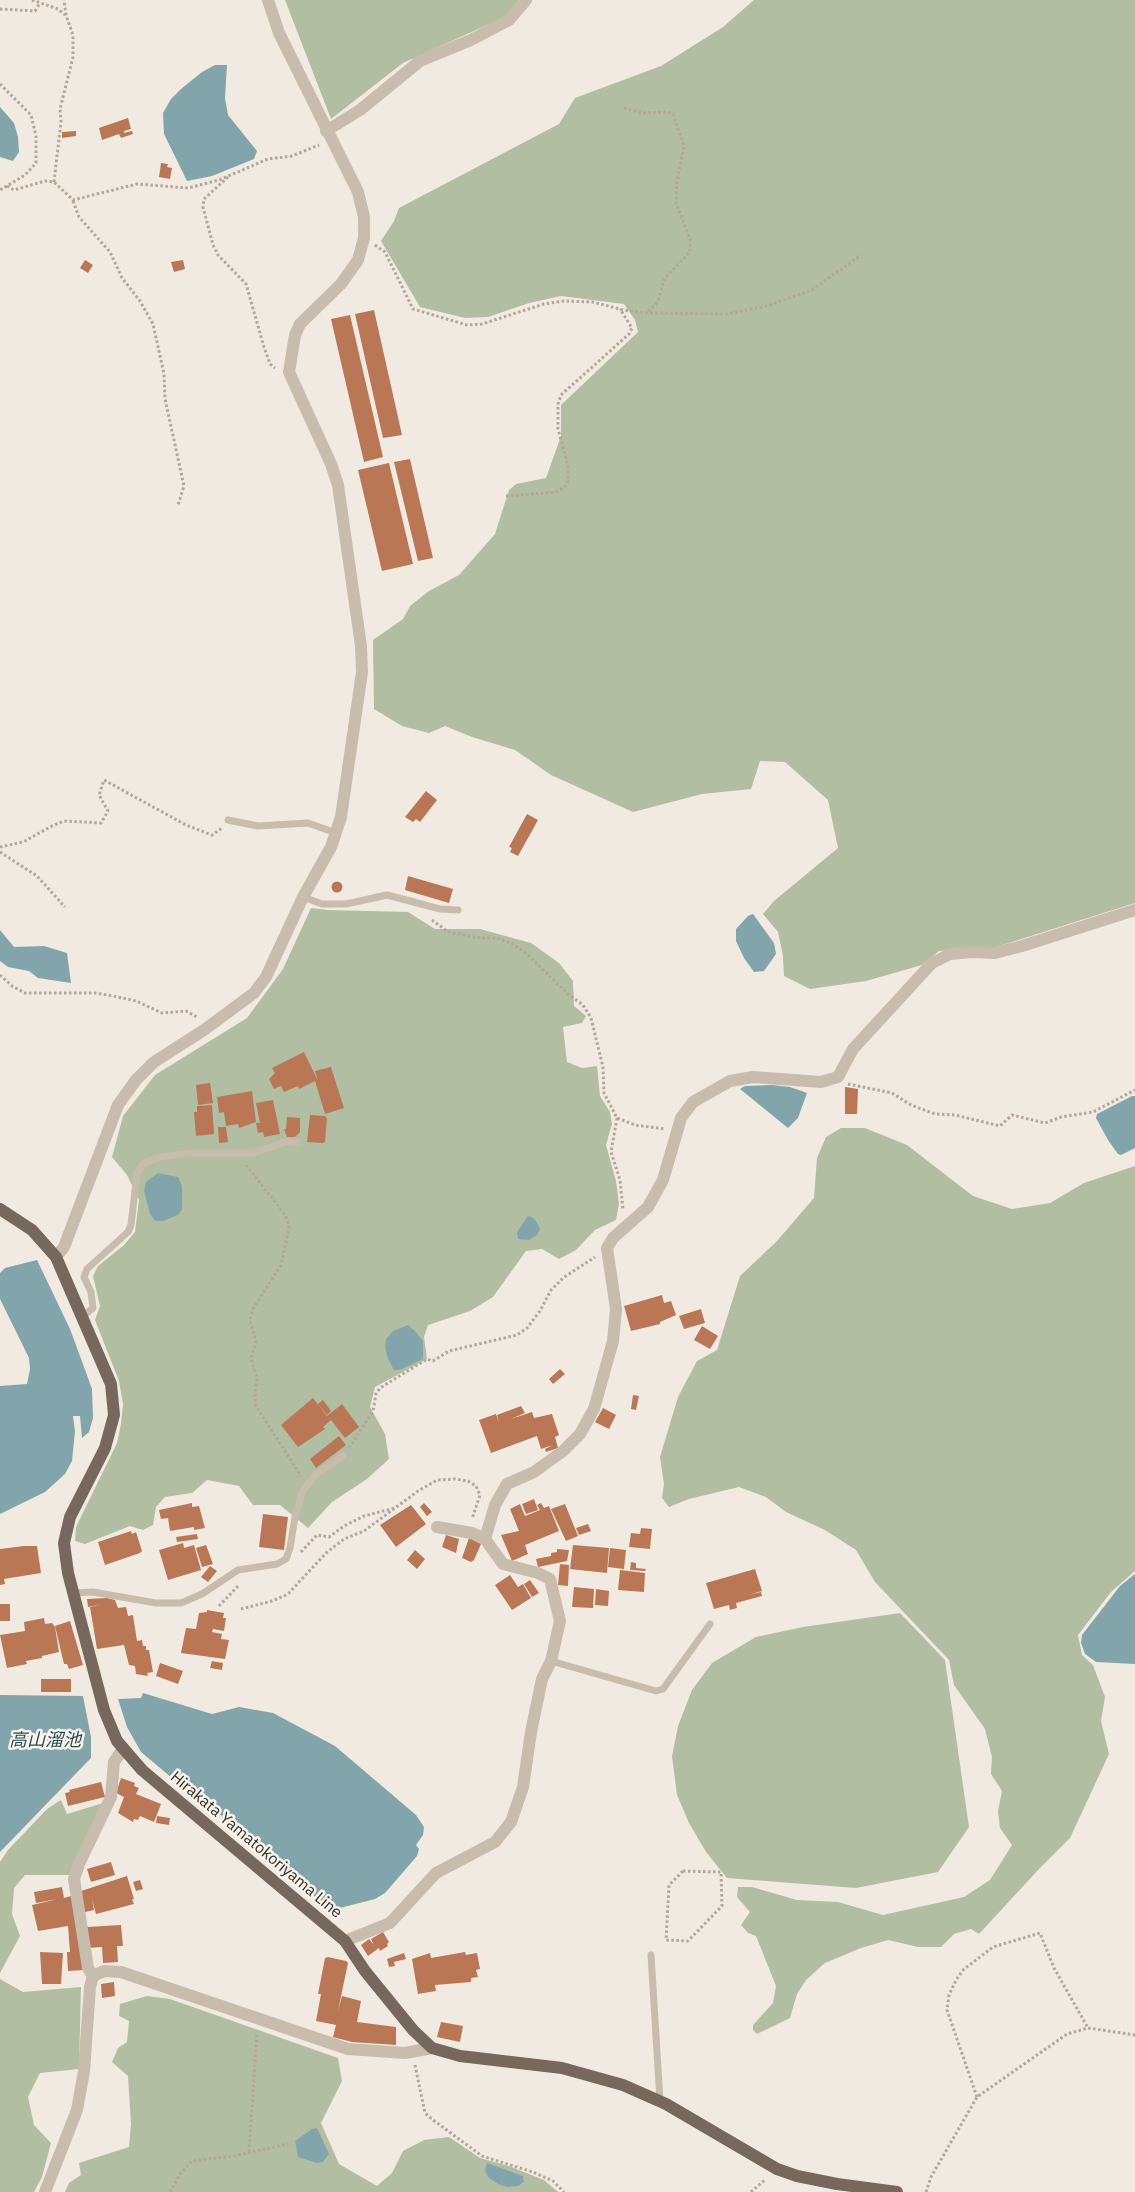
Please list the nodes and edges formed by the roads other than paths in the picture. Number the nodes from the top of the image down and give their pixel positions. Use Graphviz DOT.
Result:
graph roads {
  1 [pos="268,0"];
  2 [pos="526,0"];
  3 [pos="329,136"];
  4 [pos="228,820"];
  5 [pos="336,833"];
  6 [pos="303,898"];
  7 [pos="458,910"];
  8 [pos="1135,910"];
  9 [pos="297,1142"];
  10 [pos="0,1209"];
  11 [pos="56,1257"];
  12 [pos="82,1317"];
  13 [pos="343,1456"];
  14 [pos="436,1526"];
  15 [pos="485,1539"];
  16 [pos="73,1593"];
  17 [pos="710,1624"];
  18 [pos="551,1661"];
  19 [pos="123,1749"];
  20 [pos="345,1941"];
  21 [pos="652,1955"];
  22 [pos="93,1976"];
  23 [pos="432,2048"];
  24 [pos="660,2101"];
  25 [pos="45,2192"];
  26 [pos="897,2192"];
  1 -- 3 [label="street"];
  2 -- 3 [label="street"];
  3 -- 5 [label="street"];
  4 -- 5 [label="lane"];
  5 -- 6 [label="street"];
  6 -- 7 [label="lane"];
  6 -- 11 [label="street"];
  8 -- 15 [label="street"];
  9 -- 12 [label="lane"];
  10 -- 11 [label="main road, Hirakata Yamatokoriyama Line"];
  11 -- 12 [label="main road, Hirakata Yamatokoriyama Line"];
  12 -- 16 [label="main road, Hirakata Yamatokoriyama Line"];
  13 -- 16 [label="lane"];
  14 -- 15 [label="street"];
  15 -- 18 [label="street"];
  16 -- 19 [label="main road, Hirakata Yamatokoriyama Line"];
  17 -- 18 [label="lane"];
  18 -- 20 [label="street"];
  19 -- 20 [label="main road, Hirakata Yamatokoriyama Line"];
  19 -- 22 [label="street"];
  20 -- 23 [label="main road, Hirakata Yamatokoriyama Line"];
  21 -- 24 [label="lane"];
  22 -- 23 [label="street"];
  22 -- 25 [label="street"];
  23 -- 24 [label="main road, Hirakata Yamatokoriyama Line"];
  24 -- 26 [label="main road, Hirakata Yamatokoriyama Line"];
}
